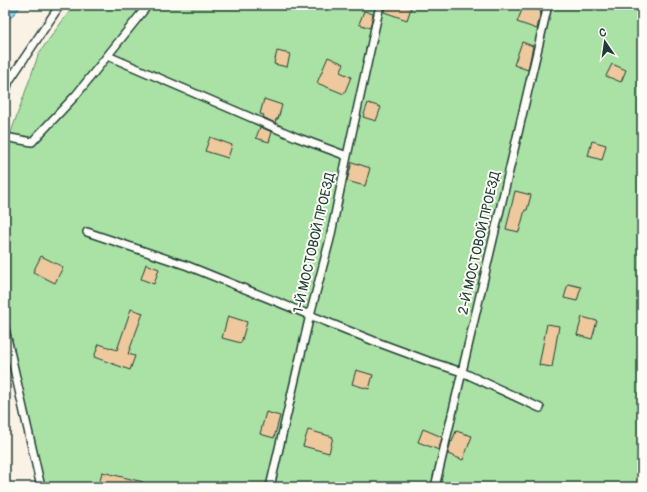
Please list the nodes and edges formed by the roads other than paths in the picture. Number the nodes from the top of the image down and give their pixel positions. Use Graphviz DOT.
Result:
graph roads {
  1 [pos="60,5"];
  2 [pos="148,5"];
  3 [pos="380,5"];
  4 [pos="548,5"];
  5 [pos="108,56"];
  6 [pos="5,94"];
  7 [pos="5,137"];
  8 [pos="347,156"];
  9 [pos="87,232"];
  10 [pos="310,315"];
  11 [pos="5,329"];
  12 [pos="462,372"];
  13 [pos="540,408"];
  14 [pos="41,487"];
  15 [pos="270,487"];
  16 [pos="435,487"];
  1 -- 6 [label="lane"];
  2 -- 5 [label="lane"];
  3 -- 8 [label="lane, 1-Й МОСТОВОЙ ПРОЕЗД"];
  4 -- 12 [label="lane, 2-Й МОСТОВОЙ ПРОЕЗД"];
  5 -- 7 [label="lane"];
  5 -- 8 [label="lane"];
  8 -- 10 [label="lane, 1-Й МОСТОВОЙ ПРОЕЗД"];
  9 -- 10 [label="lane"];
  10 -- 12 [label="lane"];
  10 -- 15 [label="lane, 1-Й МОСТОВОЙ ПРОЕЗД"];
  11 -- 14 [label="lane"];
  12 -- 13 [label="lane"];
  12 -- 16 [label="lane, 2-Й МОСТОВОЙ ПРОЕЗД"];
}
